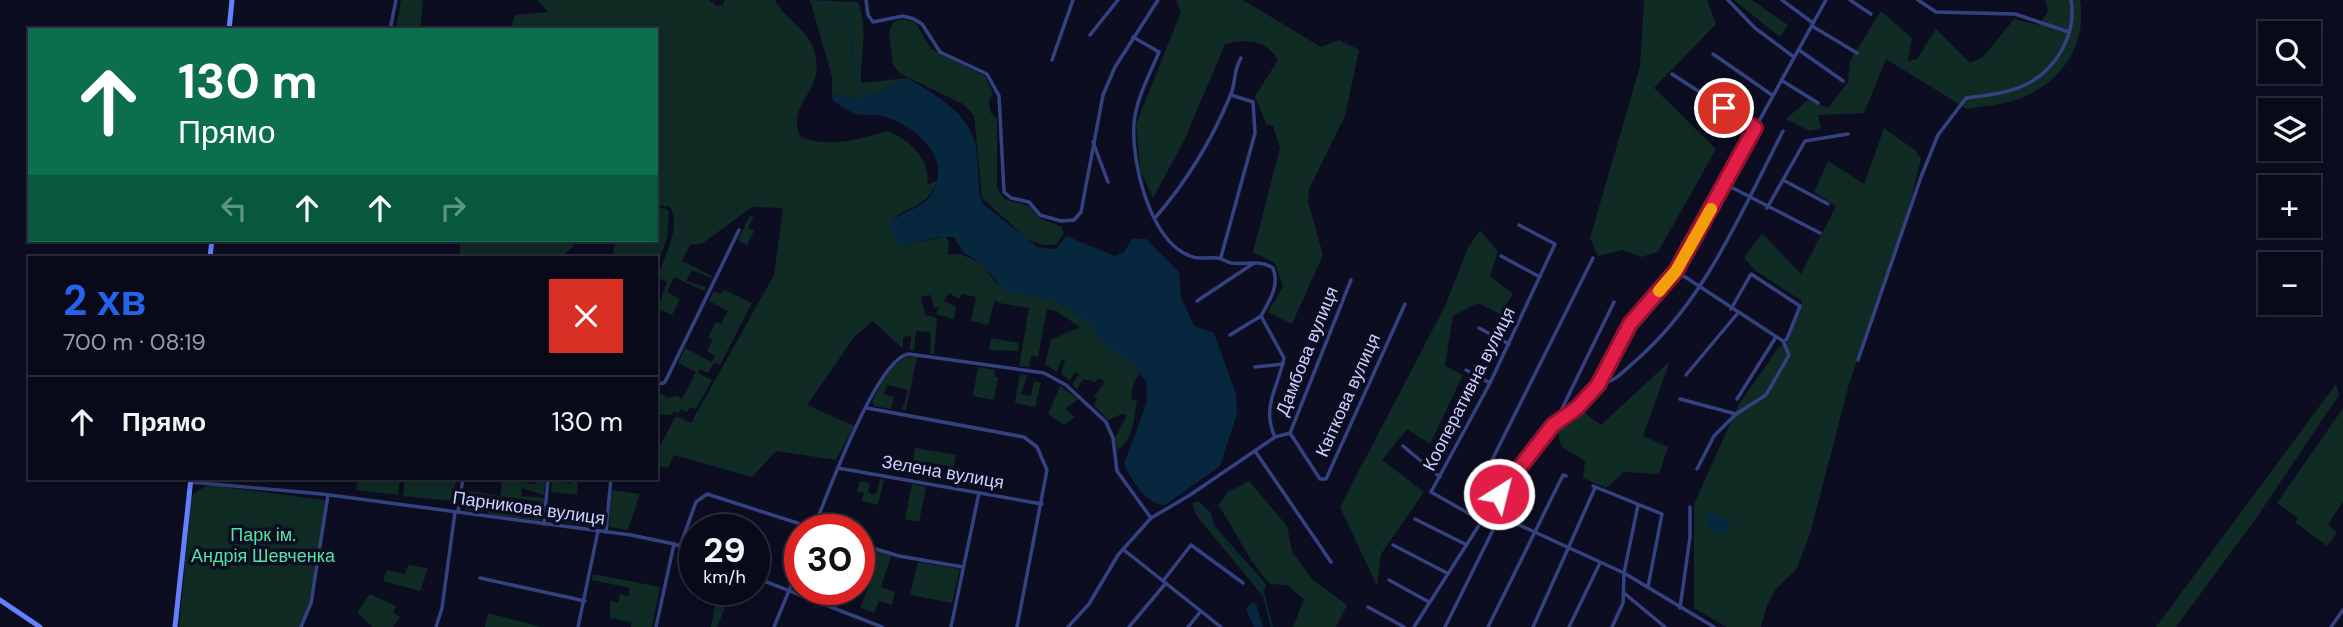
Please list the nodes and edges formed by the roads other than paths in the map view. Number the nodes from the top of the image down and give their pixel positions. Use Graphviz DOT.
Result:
graph roads {
  1 [pos="232,0"];
  2 [pos="396,0"];
  3 [pos="866,0"];
  4 [pos="1073,0"];
  5 [pos="1118,0"];
  6 [pos="1158,0"];
  7 [pos="1728,0"];
  8 [pos="1782,0"];
  9 [pos="1826,0"];
  10 [pos="1850,0"];
  11 [pos="1918,0"];
  12 [pos="2071,0"];
  13 [pos="1871,13"];
  14 [pos="1812,24"];
  15 [pos="229,28"];
  16 [pos="390,28"];
  17 [pos="2069,32"];
  18 [pos="1090,35"];
  19 [pos="1133,37"];
  20 [pos="1799,50"];
  21 [pos="1857,53"];
  22 [pos="1713,54"];
  23 [pos="1794,57"];
  24 [pos="1241,58"];
  25 [pos="1052,60"];
  26 [pos="1671,74"];
  27 [pos="1781,80"];
  28 [pos="1843,81"];
  29 [pos="1231,94"];
  30 [pos="1772,95"];
  31 [pos="1818,103"];
  32 [pos="1724,108"];
  33 [pos="1755,128"];
  34 [pos="1707,131"];
  35 [pos="1783,131"];
  36 [pos="1848,134"];
  37 [pos="1092,141"];
  38 [pos="1783,180"];
  39 [pos="1108,182"];
  40 [pos="1725,184"];
  41 [pos="1749,198"];
  42 [pos="1828,204"];
  43 [pos="1767,208"];
  44 [pos="1155,218"];
  45 [pos="1519,225"];
  46 [pos="739,230"];
  47 [pos="1820,233"];
  48 [pos="1501,256"];
  49 [pos="1220,258"];
  50 [pos="1593,258"];
  51 [pos="1255,262"];
  52 [pos="1676,271"];
  53 [pos="1540,277"];
  54 [pos="1351,279"];
  55 [pos="1700,287"];
  56 [pos="1197,301"];
  57 [pos="1614,302"];
  58 [pos="1405,304"];
  59 [pos="1731,309"];
  60 [pos="1737,314"];
  61 [pos="1261,316"];
  62 [pos="1479,328"];
  63 [pos="1230,335"];
  64 [pos="1776,337"];
  65 [pos="1783,341"];
  66 [pos="1509,344"];
  67 [pos="1858,360"];
  68 [pos="1283,364"];
  69 [pos="1255,367"];
  70 [pos="1466,370"];
  71 [pos="1686,375"];
  72 [pos="1490,383"];
  73 [pos="658,384"];
  74 [pos="1598,385"];
  75 [pos="1680,399"];
  76 [pos="1737,399"];
  77 [pos="866,408"];
  78 [pos="1736,414"];
  79 [pos="1553,425"];
  80 [pos="1290,433"];
  81 [pos="1275,437"];
  82 [pos="1403,446"];
  83 [pos="1255,452"];
  84 [pos="838,468"];
  85 [pos="1697,469"];
  86 [pos="1566,476"];
  87 [pos="1440,477"];
  88 [pos="191,480"];
  89 [pos="463,480"];
  90 [pos="548,480"];
  91 [pos="611,480"];
  92 [pos="979,492"];
  93 [pos="1499,494"];
  94 [pos="328,495"];
  95 [pos="1042,504"];
  96 [pos="1638,505"];
  97 [pos="1690,507"];
  98 [pos="1488,511"];
  99 [pos="456,512"];
  100 [pos="692,514"];
  101 [pos="769,514"];
  102 [pos="821,514"];
  103 [pos="1500,516"];
  104 [pos="1151,518"];
  105 [pos="1415,519"];
  106 [pos="1482,521"];
  107 [pos="544,524"];
  108 [pos="598,531"];
  109 [pos="606,532"];
  110 [pos="1534,532"];
  111 [pos="674,544"];
  112 [pos="1465,544"];
  113 [pos="1393,545"];
  114 [pos="679,546"];
  115 [pos="875,549"];
  116 [pos="1123,549"];
  117 [pos="1571,549"];
  118 [pos="1331,562"];
  119 [pos="1600,563"];
  120 [pos="963,567"];
  121 [pos="1447,573"];
  122 [pos="1624,573"];
  123 [pos="480,578"];
  124 [pos="1388,580"];
  125 [pos="1165,582"];
  126 [pos="1243,583"];
  127 [pos="1648,588"];
  128 [pos="1623,592"];
  129 [pos="0,600"];
  130 [pos="584,601"];
  131 [pos="1429,602"];
  132 [pos="784,603"];
  133 [pos="825,605"];
  134 [pos="1368,607"];
  135 [pos="1680,608"];
  136 [pos="2343,610"];
  137 [pos="1201,611"];
  138 [pos="2334,626"];
  139 [pos="40,627"];
  140 [pos="175,627"];
  141 [pos="301,627"];
  142 [pos="436,627"];
  143 [pos="578,627"];
  144 [pos="656,627"];
  145 [pos="774,627"];
  146 [pos="882,627"];
  147 [pos="951,627"];
  148 [pos="1017,627"];
  149 [pos="1068,627"];
  150 [pos="1129,627"];
  151 [pos="1188,627"];
  152 [pos="1221,627"];
  153 [pos="1404,627"];
  154 [pos="1414,627"];
  155 [pos="1445,627"];
  156 [pos="1488,627"];
  157 [pos="1533,627"];
  158 [pos="1569,627"];
  159 [pos="1612,627"];
  160 [pos="1665,627"];
  161 [pos="1714,627"];
  1 -- 15 [label="street"];
  2 -- 16 [label="street"];
  3 -- 37 [label="street"];
  4 -- 25 [label="street"];
  5 -- 18 [label="street"];
  6 -- 19 [label="street"];
  7 -- 23 [label="street"];
  8 -- 14 [label="street"];
  9 -- 14 [label="street"];
  10 -- 13 [label="street"];
  11 -- 17 [label="street"];
  12 -- 17 [label="street"];
  14 -- 20 [label="street"];
  14 -- 21 [label="street"];
  17 -- 67 [label="street"];
  19 -- 37 [label="street"];
  19 -- 44 [label="street"];
  20 -- 23 [label="street"];
  20 -- 28 [label="street"];
  22 -- 30 [label="street"];
  23 -- 27 [label="street"];
  24 -- 29 [label="street"];
  26 -- 32 [label="street"];
  27 -- 30 [label="street"];
  27 -- 31 [label="street"];
  29 -- 44 [label="street"];
  29 -- 49 [label="street"];
  30 -- 33 [label="street"];
  32 -- 33 [label="street"];
  32 -- 34 [label="street"];
  33 -- 40 [label="street"];
  35 -- 41 [label="street"];
  36 -- 38 [label="street"];
  37 -- 39 [label="street"];
  38 -- 42 [label="street"];
  38 -- 43 [label="street"];
  40 -- 41 [label="street"];
  40 -- 52 [label="street"];
  41 -- 43 [label="street"];
  41 -- 55 [label="street"];
  43 -- 47 [label="street"];
  44 -- 49 [label="street"];
  45 -- 53 [label="street, Кооперативна вулиця"];
  46 -- 73 [label="street"];
  48 -- 53 [label="street"];
  49 -- 51 [label="street"];
  50 -- 93 [label="street"];
  51 -- 56 [label="street"];
  51 -- 61 [label="street"];
  52 -- 55 [label="street"];
  52 -- 74 [label="street"];
  53 -- 66 [label="street, Кооперативна вулиця"];
  54 -- 80 [label="street, Дамбова вулиця"];
  55 -- 59 [label="street"];
  55 -- 74 [label="street"];
  57 -- 79 [label="street"];
  58 -- 80 [label="street, Квіткова вулиця"];
  59 -- 60 [label="street"];
  59 -- 65 [label="street"];
  60 -- 64 [label="street"];
  60 -- 71 [label="street"];
  61 -- 63 [label="street"];
  61 -- 68 [label="street"];
  62 -- 66 [label="street"];
  64 -- 65 [label="street"];
  64 -- 76 [label="street"];
  65 -- 78 [label="street"];
  66 -- 72 [label="street, Кооперативна вулиця"];
  68 -- 69 [label="street"];
  68 -- 81 [label="street"];
  70 -- 72 [label="street"];
  72 -- 87 [label="street, Кооперативна вулиця"];
  74 -- 79 [label="street"];
  75 -- 78 [label="street"];
  77 -- 84 [label="street"];
  77 -- 95 [label="street"];
  77 -- 104 [label="street"];
  78 -- 85 [label="street"];
  79 -- 93 [label="street"];
  80 -- 81 [label="street"];
  81 -- 83 [label="street"];
  82 -- 87 [label="street"];
  83 -- 104 [label="street"];
  83 -- 118 [label="street"];
  84 -- 92 [label="street, Зелена вулиця"];
  84 -- 102 [label="street"];
  86 -- 110 [label="street"];
  87 -- 106 [label="street, Кооперативна вулиця"];
  88 -- 94 [label="street, Парникова вулиця"];
  88 -- 140 [label="street"];
  89 -- 99 [label="street"];
  90 -- 107 [label="street"];
  91 -- 109 [label="street"];
  92 -- 95 [label="street, Зелена вулиця"];
  92 -- 120 [label="street"];
  93 -- 98 [label="street"];
  94 -- 99 [label="street, Парникова вулиця"];
  94 -- 141 [label="street"];
  95 -- 148 [label="street"];
  96 -- 117 [label="street"];
  96 -- 122 [label="street"];
  96 -- 127 [label="street"];
  97 -- 135 [label="street"];
  98 -- 103 [label="street"];
  98 -- 106 [label="street"];
  99 -- 107 [label="street, Парникова вулиця"];
  99 -- 142 [label="street"];
  100 -- 101 [label="street"];
  103 -- 110 [label="street"];
  103 -- 155 [label="street"];
  104 -- 116 [label="street"];
  105 -- 112 [label="street"];
  106 -- 112 [label="street"];
  107 -- 108 [label="street, Парникова вулиця"];
  108 -- 109 [label="street, Парникова вулиця"];
  108 -- 130 [label="street"];
  109 -- 111 [label="street, Парникова вулиця"];
  110 -- 117 [label="street"];
  110 -- 156 [label="street"];
  111 -- 114 [label="street, Парникова вулиця"];
  111 -- 144 [label="street"];
  112 -- 121 [label="street"];
  113 -- 121 [label="street"];
  115 -- 120 [label="street"];
  116 -- 125 [label="street"];
  116 -- 149 [label="street"];
  117 -- 119 [label="street"];
  117 -- 157 [label="street"];
  119 -- 122 [label="street"];
  119 -- 158 [label="street"];
  120 -- 147 [label="street"];
  121 -- 131 [label="street"];
  122 -- 127 [label="street"];
  122 -- 128 [label="street"];
  123 -- 130 [label="street"];
  124 -- 131 [label="street"];
  125 -- 126 [label="street"];
  125 -- 137 [label="street"];
  125 -- 150 [label="street"];
  127 -- 135 [label="street"];
  128 -- 159 [label="street"];
  128 -- 160 [label="street"];
  129 -- 139 [label="street"];
  130 -- 143 [label="street"];
  131 -- 154 [label="street"];
  132 -- 145 [label="street"];
  133 -- 146 [label="street"];
  134 -- 153 [label="street"];
  135 -- 161 [label="street"];
  136 -- 138 [label="street"];
  137 -- 151 [label="street"];
  137 -- 152 [label="street"];
}
